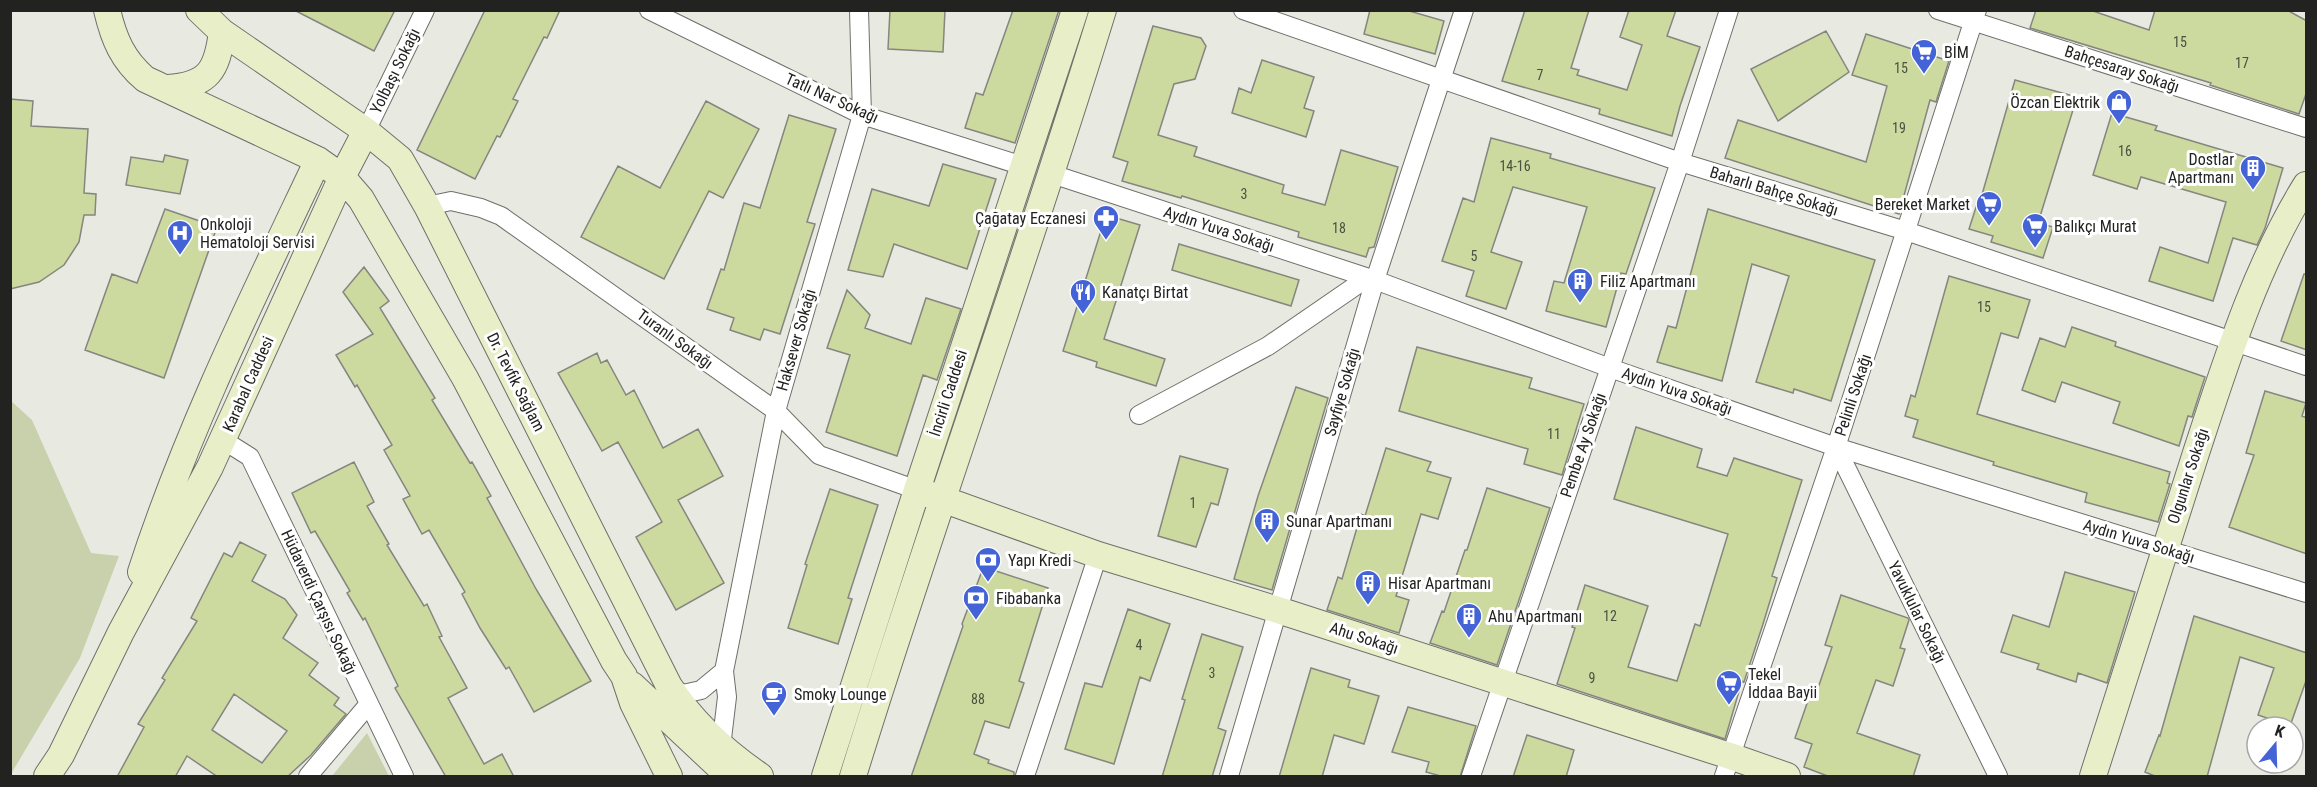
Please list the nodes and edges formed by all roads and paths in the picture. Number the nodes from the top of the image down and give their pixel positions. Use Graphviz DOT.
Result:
graph roads {
  1 [pos="107,10"];
  2 [pos="425,10"];
  3 [pos="649,10"];
  4 [pos="859,10"];
  5 [pos="1075,10"];
  6 [pos="1103,10"];
  7 [pos="1243,10"];
  8 [pos="1464,10"];
  9 [pos="1729,10"];
  10 [pos="1938,10"];
  11 [pos="201,11"];
  12 [pos="1975,16"];
  13 [pos="222,32"];
  14 [pos="1442,79"];
  15 [pos="168,88"];
  16 [pos="862,115"];
  17 [pos="2307,128"];
  18 [pos="366,131"];
  19 [pos="318,160"];
  20 [pos="1680,162"];
  21 [pos="1023,166"];
  22 [pos="1052,174"];
  23 [pos="342,177"];
  24 [pos="2307,185"];
  25 [pos="428,206"];
  26 [pos="1906,231"];
  27 [pos="1371,279"];
  28 [pos="2232,343"];
  29 [pos="2307,366"];
  30 [pos="1610,368"];
  31 [pos="776,411"];
  32 [pos="1139,415"];
  33 [pos="223,440"];
  34 [pos="1836,447"];
  35 [pos="917,490"];
  36 [pos="942,499"];
  37 [pos="2164,549"];
  38 [pos="1098,555"];
  39 [pos="2307,593"];
  40 [pos="1278,610"];
  41 [pos="121,632"];
  42 [pos="724,671"];
  43 [pos="624,676"];
  44 [pos="1501,683"];
  45 [pos="669,686"];
  46 [pos="368,705"];
  47 [pos="722,747"];
  48 [pos="1727,766"];
  49 [pos="47,777"];
  50 [pos="308,777"];
  51 [pos="404,777"];
  52 [pos="669,777"];
  53 [pos="729,777"];
  54 [pos="760,777"];
  55 [pos="825,777"];
  56 [pos="853,777"];
  57 [pos="1025,777"];
  58 [pos="1229,777"];
  59 [pos="1471,777"];
  60 [pos="1788,777"];
  61 [pos="1998,777"];
  62 [pos="2093,777"];
  1 -- 15 [label="main road"];
  2 -- 18 [label="street, Yolbaşı Sokağı"];
  3 -- 16 [label="street, Tatlı Nar Sokağı"];
  4 -- 16 [label="street, Haksever Sokağı"];
  5 -- 21 [label="main road, İncirli Caddesi"];
  6 -- 22 [label="main road, İncirli Caddesi"];
  7 -- 14 [label="street, Baharlı Bahçe Sokağı"];
  8 -- 14 [label="street, Sayfiye Sokağı"];
  9 -- 20 [label="street, Pembe Ay Sokağı"];
  10 -- 12 [label="street, Bahçesaray Sokağı"];
  11 -- 13 [label="main road, Dr. Tevfik Sağlam"];
  12 -- 17 [label="street, Bahçesaray Sokağı"];
  12 -- 26 [label="street, Pelinli Sokağı"];
  13 -- 15 [label="main road"];
  13 -- 18 [label="main road, Dr. Tevfik Sağlam"];
  14 -- 20 [label="street, Baharlı Bahçe Sokağı"];
  14 -- 27 [label="street, Sayfiye Sokağı"];
  15 -- 19 [label="main road"];
  16 -- 21 [label="street, Tatlı Nar Sokağı"];
  16 -- 31 [label="street, Haksever Sokağı"];
  18 -- 23 [label="main road, Karabal Caddesi"];
  18 -- 25 [label="main road, Dr. Tevfik Sağlam"];
  19 -- 23 [label="main road"];
  19 -- 41 [label="main road, Karabal Caddesi"];
  20 -- 26 [label="street, Baharlı Bahçe Sokağı"];
  20 -- 30 [label="street, Pembe Ay Sokağı"];
  21 -- 35 [label="main road, İncirli Caddesi"];
  22 -- 27 [label="street, Aydın Yuva Sokağı"];
  22 -- 36 [label="main road, İncirli Caddesi"];
  23 -- 33 [label="main road, Karabal Caddesi"];
  23 -- 43 [label="main road"];
  24 -- 28 [label="main road, Olgunlar Sokağı"];
  25 -- 31 [label="street, Turanlı Sokağı"];
  25 -- 45 [label="main road, Dr. Tevfik Sağlam"];
  26 -- 28 [label="street, Baharlı Bahçe Sokağı"];
  26 -- 34 [label="street, Pelinli Sokağı"];
  27 -- 30 [label="street, Aydın Yuva Sokağı"];
  27 -- 32 [label="street"];
  27 -- 40 [label="street, Sayfiye Sokağı"];
  28 -- 29 [label="street, Baharlı Bahçe Sokağı"];
  28 -- 37 [label="main road, Olgunlar Sokağı"];
  30 -- 34 [label="street, Aydın Yuva Sokağı"];
  30 -- 44 [label="street, Pembe Ay Sokağı"];
  31 -- 35 [label="street, Turanlı Sokağı"];
  31 -- 42 [label="street, Haksever Sokağı"];
  33 -- 41 [label="main road, Karabal Caddesi"];
  33 -- 46 [label="street, Hüdaverdi Çarşısı Sokağı"];
  34 -- 37 [label="street, Aydın Yuva Sokağı"];
  34 -- 48 [label="street, Pelinli Sokağı"];
  34 -- 61 [label="street, Yavuklular Sokağı"];
  35 -- 36 [label="main road, Ahu Sokağı"];
  35 -- 55 [label="main road, İncirli Caddesi"];
  36 -- 38 [label="main road, Ahu Sokağı"];
  36 -- 56 [label="main road, İncirli Caddesi"];
  37 -- 39 [label="street, Aydın Yuva Sokağı"];
  37 -- 62 [label="main road, Olgunlar Sokağı"];
  38 -- 40 [label="main road, Ahu Sokağı"];
  38 -- 57 [label="street"];
  40 -- 44 [label="main road, Ahu Sokağı"];
  40 -- 58 [label="street, Sayfiye Sokağı"];
  41 -- 49 [label="main road, Karabal Caddesi"];
  42 -- 45 [label="street"];
  42 -- 47 [label="street, Haksever Sokağı"];
  43 -- 52 [label="main road"];
  43 -- 53 [label="main road"];
  44 -- 48 [label="main road, Ahu Sokağı"];
  44 -- 59 [label="street, Pembe Ay Sokağı"];
  45 -- 47 [label="main road, Dr. Tevfik Sağlam"];
  46 -- 50 [label="street"];
  46 -- 51 [label="street, Hüdaverdi Çarşısı Sokağı"];
  47 -- 54 [label="main road, Dr. Tevfik Sağlam"];
  48 -- 60 [label="main road, Ahu Sokağı"];
}
